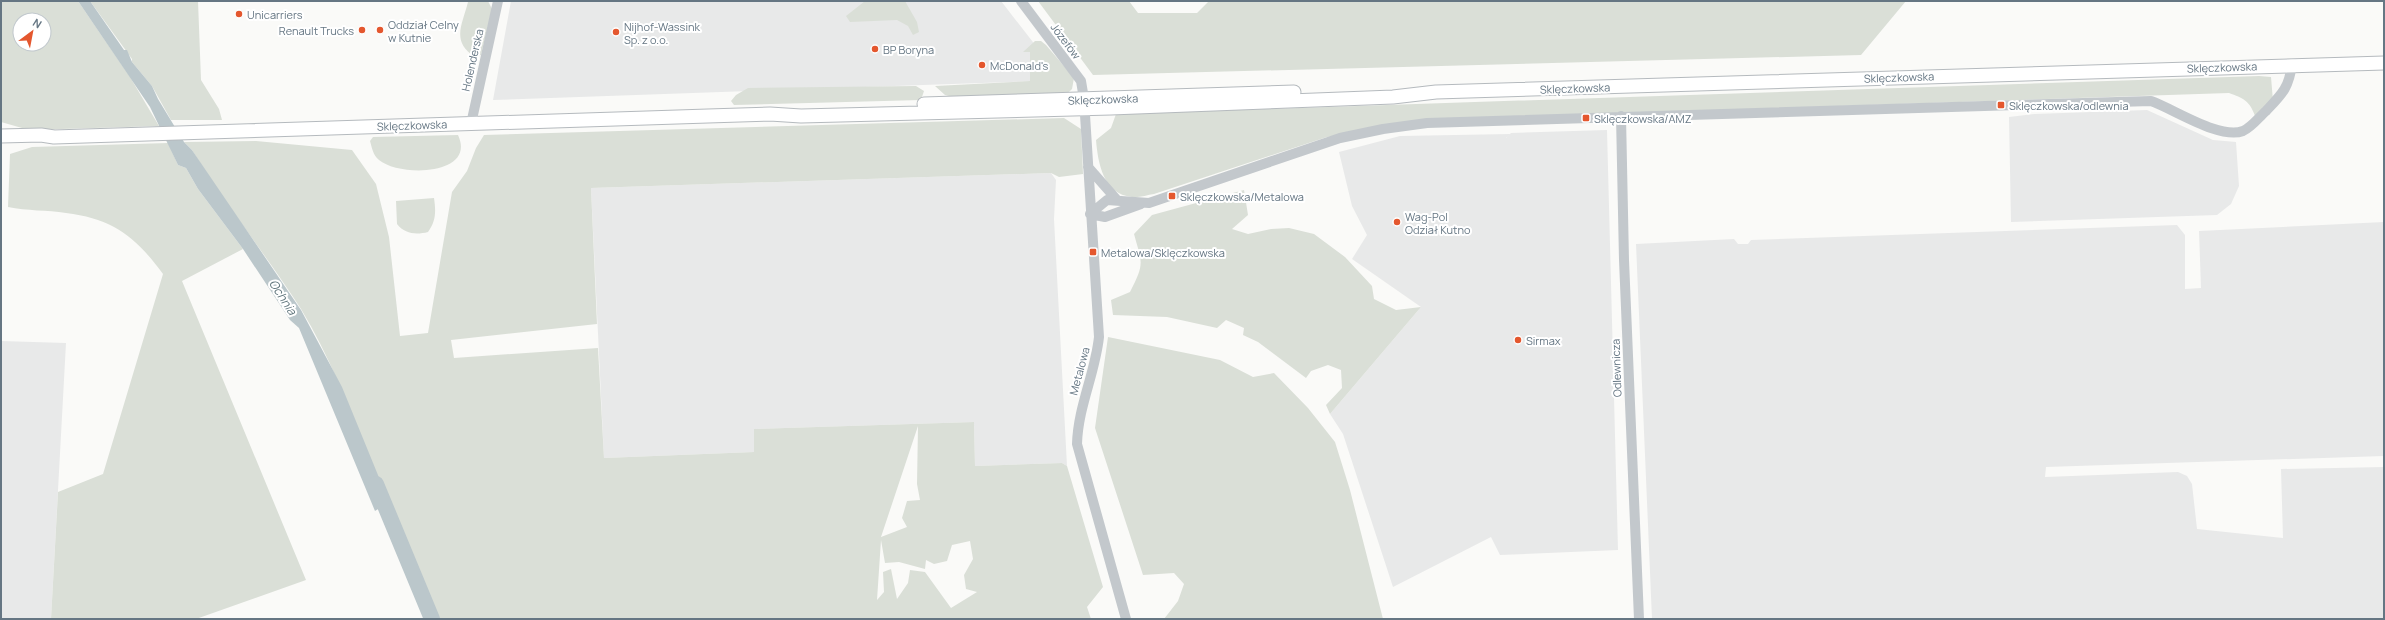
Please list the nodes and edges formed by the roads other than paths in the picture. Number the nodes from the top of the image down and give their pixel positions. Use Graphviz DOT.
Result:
graph roads {
  1 [pos="498,1"];
  2 [pos="1020,1"];
  3 [pos="2384,63"];
  4 [pos="2292,64"];
  5 [pos="2361,64"];
  6 [pos="2384,68"];
  7 [pos="1085,104"];
  8 [pos="1621,116"];
  9 [pos="471,124"];
  10 [pos="1,136"];
  11 [pos="54,137"];
  12 [pos="1,143"];
  13 [pos="1088,167"];
  14 [pos="1117,200"];
  15 [pos="1142,203"];
  16 [pos="1090,214"];
  17 [pos="1126,619"];
  18 [pos="1639,619"];
  1 -- 9 [label="street, Holenderska"];
  2 -- 7 [label="street, Józefów"];
  3 -- 5 [label="main road, Sklęczkowska"];
  4 -- 5 [label="main road, Sklęczkowska"];
  4 -- 7 [label="main road, Sklęczkowska"];
  4 -- 8 [label="street"];
  5 -- 6 [label="main road, Sklęczkowska"];
  7 -- 9 [label="main road, Sklęczkowska"];
  7 -- 13 [label="street, Metalowa"];
  8 -- 15 [label="street"];
  8 -- 18 [label="street, Odlewnicza"];
  9 -- 11 [label="main road, Sklęczkowska"];
  10 -- 11 [label="main road, Sklęczkowska"];
  11 -- 12 [label="main road, Sklęczkowska"];
  13 -- 14 [label="street"];
  13 -- 16 [label="street, Metalowa"];
  14 -- 15 [label="street"];
  14 -- 16 [label="street"];
  15 -- 16 [label="street"];
  16 -- 17 [label="street, Metalowa"];
}
